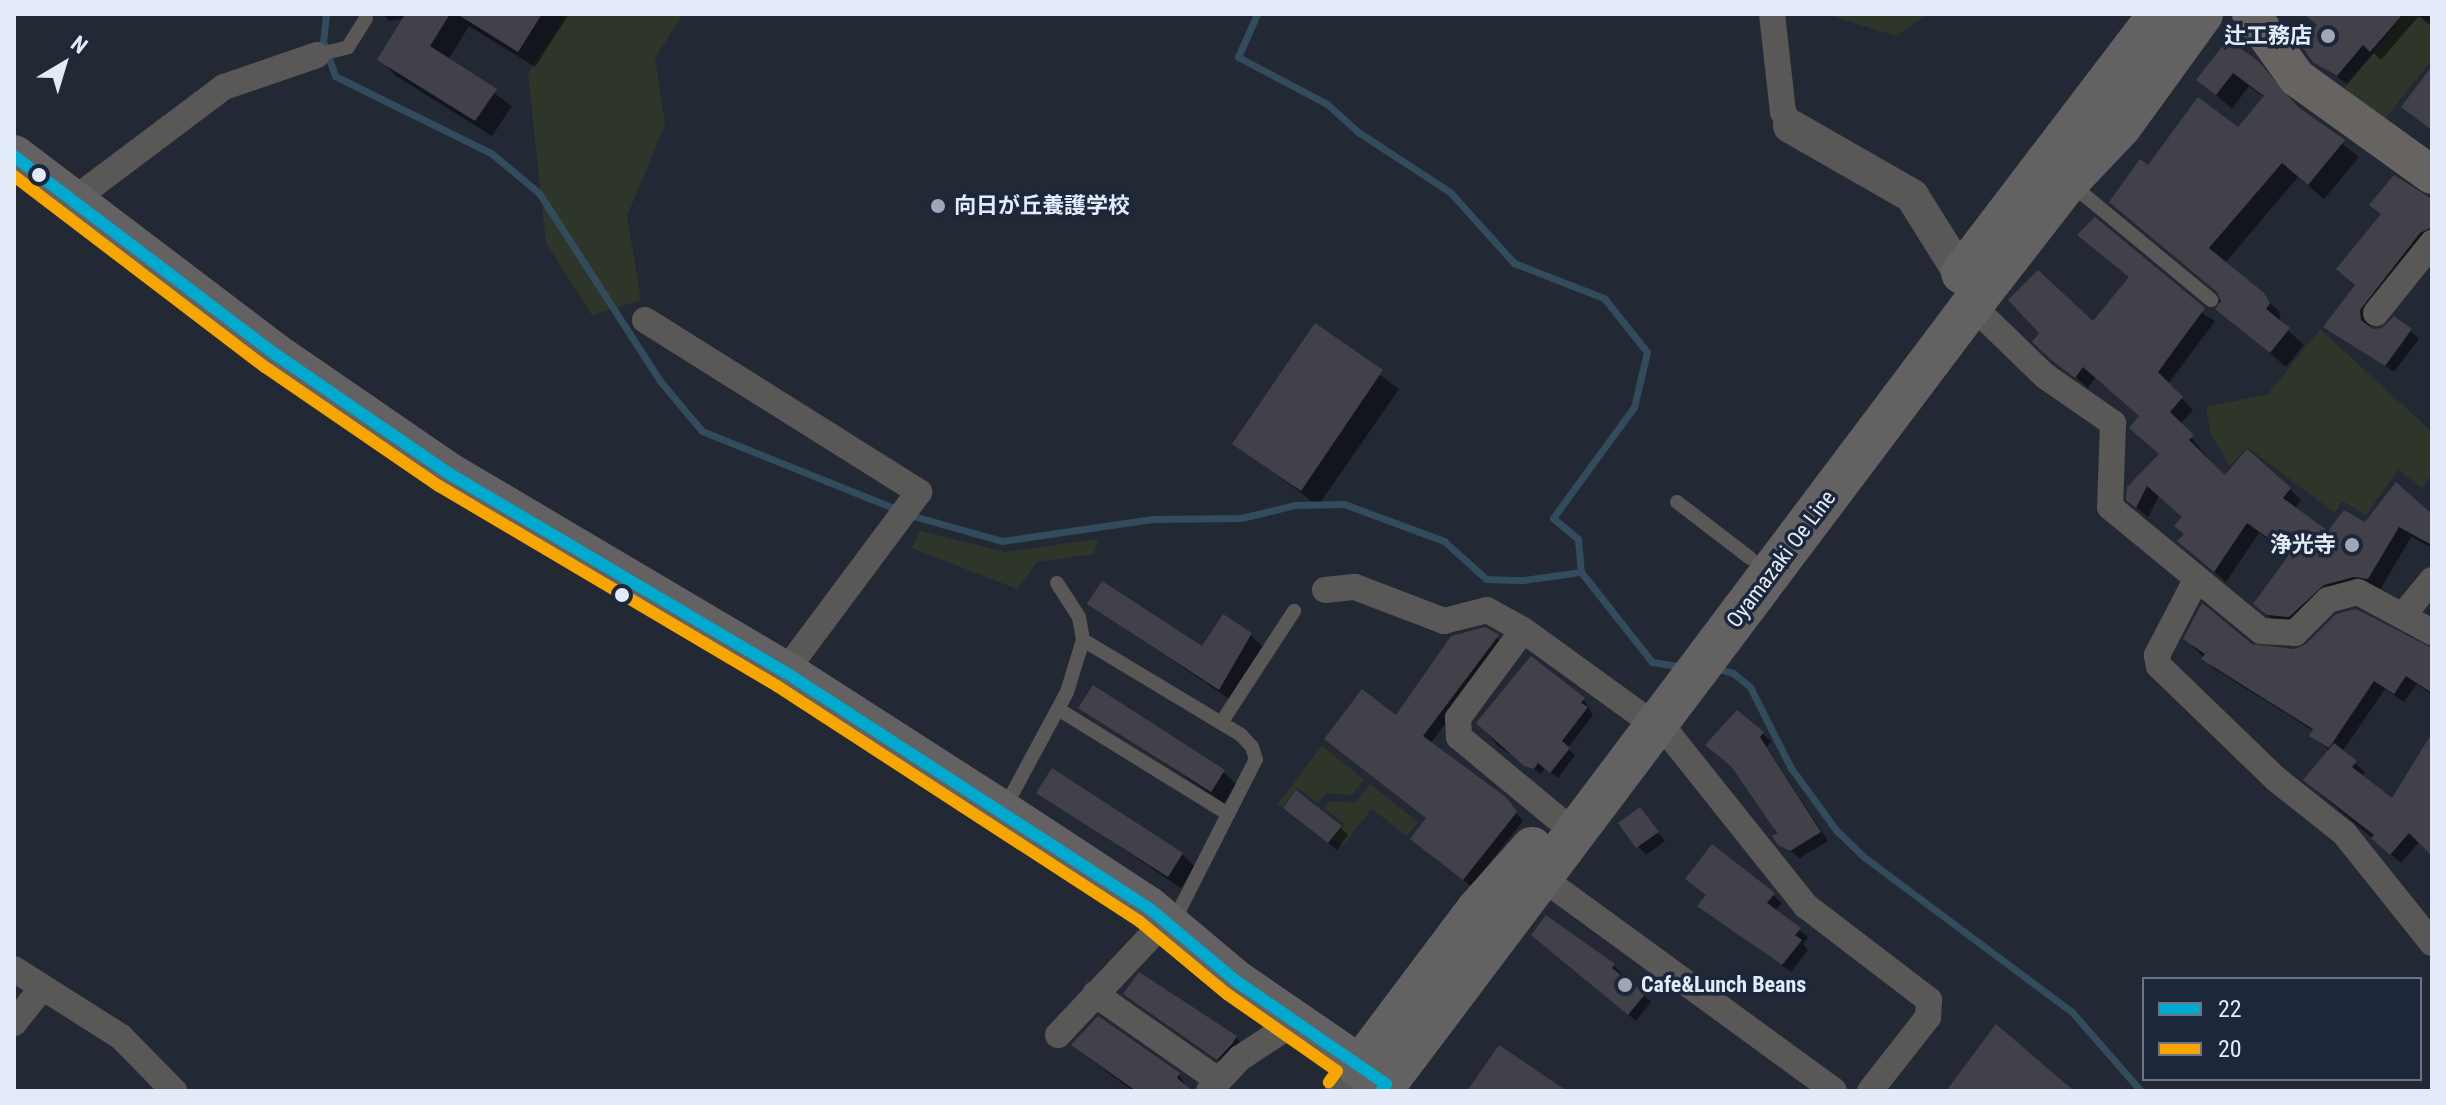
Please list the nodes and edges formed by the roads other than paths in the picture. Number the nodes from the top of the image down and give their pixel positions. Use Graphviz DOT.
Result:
graph roads {
  1 [pos="1772,14"];
  2 [pos="2159,14"];
  3 [pos="2202,14"];
  4 [pos="2251,14"];
  5 [pos="366,18"];
  6 [pos="323,53"];
  7 [pos="1790,126"];
  8 [pos="14,156"];
  9 [pos="2432,175"];
  10 [pos="2068,181"];
  11 [pos="72,201"];
  12 [pos="2432,243"];
  13 [pos="1968,288"];
  14 [pos="2211,300"];
  15 [pos="2376,313"];
  16 [pos="645,320"];
  17 [pos="1677,502"];
  18 [pos="1750,558"];
  19 [pos="2196,580"];
  20 [pos="2432,580"];
  21 [pos="1057,583"];
  22 [pos="1325,590"];
  23 [pos="1294,611"];
  24 [pos="2404,614"];
  25 [pos="1523,630"];
  26 [pos="2432,632"];
  27 [pos="1083,640"];
  28 [pos="785,672"];
  29 [pos="1058,709"];
  30 [pos="1646,719"];
  31 [pos="1221,723"];
  32 [pos="1003,812"];
  33 [pos="1228,814"];
  34 [pos="1557,818"];
  35 [pos="1531,870"];
  36 [pos="1166,920"];
  37 [pos="2432,943"];
  38 [pos="14,969"];
  39 [pos="42,988"];
  40 [pos="1095,994"];
  41 [pos="1295,1022"];
  42 [pos="14,1023"];
  43 [pos="1058,1035"];
  44 [pos="1214,1085"];
  45 [pos="1373,1085"];
  46 [pos="174,1091"];
  47 [pos="1834,1091"];
  48 [pos="1870,1091"];
  1 -- 7 [label="street"];
  2 -- 13 [label="main road, Oyamazaki Oe Line"];
  3 -- 10 [label="main road, Oyamazaki Oe Line"];
  4 -- 9 [label="main road"];
  5 -- 6 [label="lane"];
  6 -- 11 [label="street"];
  7 -- 13 [label="street"];
  8 -- 11 [label="main road, Oyamazaki Oe Line"];
  10 -- 13 [label="main road, Oyamazaki Oe Line"];
  10 -- 14 [label="lane"];
  11 -- 28 [label="main road, Oyamazaki Oe Line"];
  12 -- 15 [label="street"];
  13 -- 18 [label="main road, Oyamazaki Oe Line"];
  13 -- 19 [label="street"];
  13 -- 30 [label="main road, Oyamazaki Oe Line"];
  16 -- 28 [label="street"];
  17 -- 18 [label="lane"];
  18 -- 30 [label="main road, Oyamazaki Oe Line"];
  19 -- 24 [label="street"];
  19 -- 37 [label="street"];
  20 -- 24 [label="street"];
  21 -- 27 [label="lane"];
  22 -- 25 [label="street"];
  23 -- 31 [label="lane"];
  24 -- 26 [label="street"];
  25 -- 30 [label="street"];
  25 -- 34 [label="street"];
  27 -- 29 [label="lane"];
  27 -- 31 [label="lane"];
  28 -- 32 [label="main road, Oyamazaki Oe Line"];
  29 -- 32 [label="lane"];
  29 -- 33 [label="lane"];
  30 -- 34 [label="main road, Oyamazaki Oe Line"];
  30 -- 35 [label="main road, Oyamazaki Oe Line"];
  30 -- 48 [label="street"];
  31 -- 33 [label="lane"];
  32 -- 36 [label="main road, Oyamazaki Oe Line"];
  33 -- 36 [label="lane"];
  34 -- 35 [label="main road, Oyamazaki Oe Line"];
  35 -- 45 [label="main road, Oyamazaki Oe Line"];
  35 -- 47 [label="street"];
  36 -- 40 [label="street"];
  36 -- 41 [label="main road, Oyamazaki Oe Line"];
  38 -- 39 [label="street"];
  39 -- 42 [label="street"];
  39 -- 46 [label="street"];
  40 -- 43 [label="street"];
  40 -- 44 [label="street"];
  41 -- 44 [label="street"];
  41 -- 45 [label="main road, Oyamazaki Oe Line"];
}
